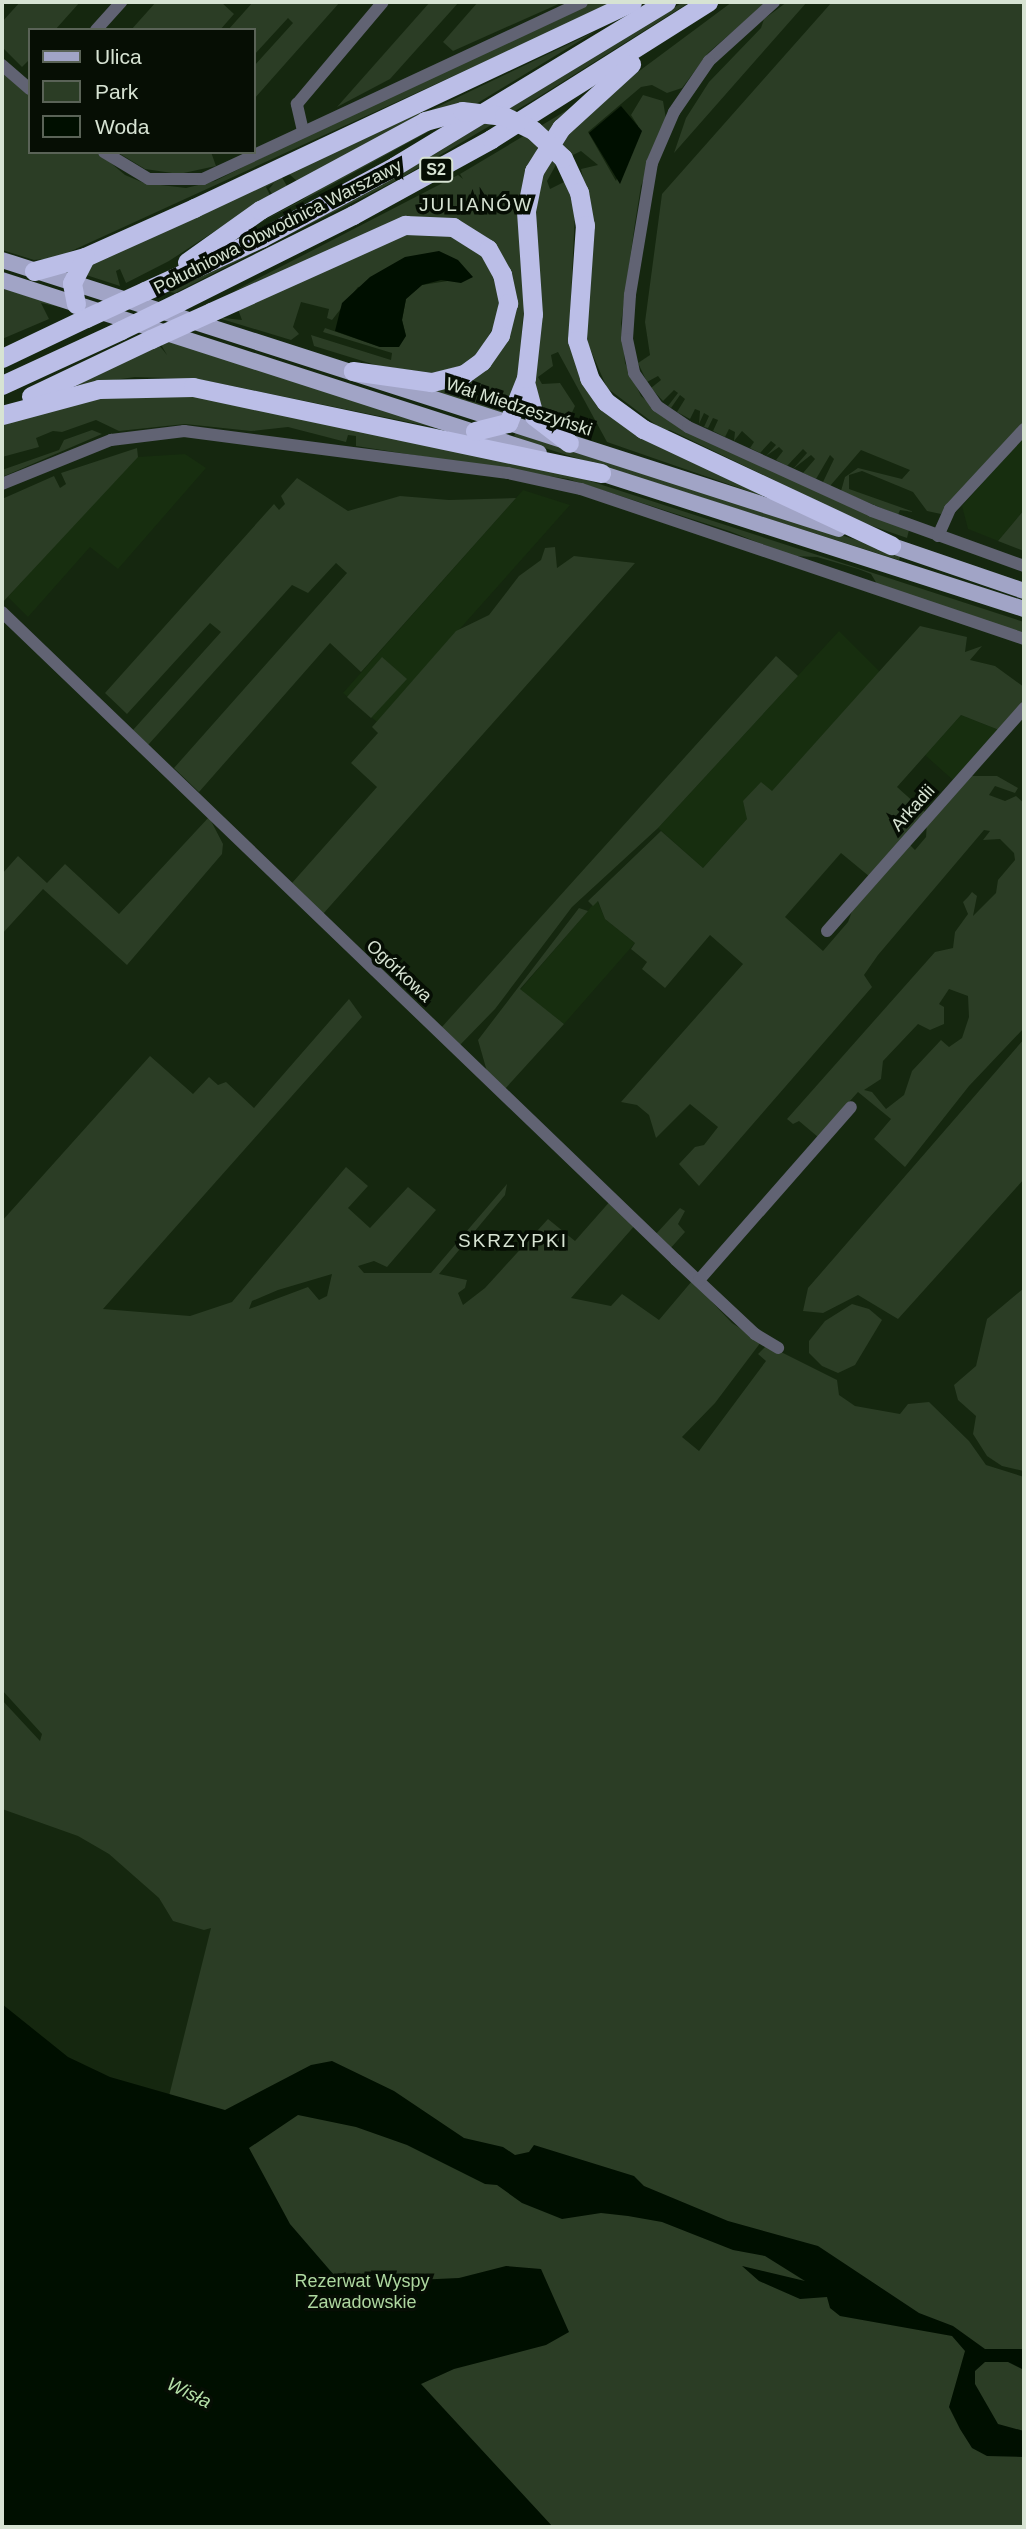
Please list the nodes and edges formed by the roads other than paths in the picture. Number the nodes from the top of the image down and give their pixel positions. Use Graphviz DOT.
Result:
graph roads {
  1 [pos="121,2"];
  2 [pos="383,2"];
  3 [pos="582,2"];
  4 [pos="632,2"];
  5 [pos="666,2"];
  6 [pos="708,2"];
  7 [pos="774,2"];
  8 [pos="682,19"];
  9 [pos="98,28"];
  10 [pos="2,65"];
  11 [pos="28,87"];
  12 [pos="303,131"];
  13 [pos="107,154"];
  14 [pos="85,257"];
  15 [pos="2,260"];
  16 [pos="34,271"];
  17 [pos="2,281"];
  18 [pos="72,283"];
  19 [pos="145,291"];
  20 [pos="81,311"];
  21 [pos="2,358"];
  22 [pos="353,372"];
  23 [pos="525,381"];
  24 [pos="2,385"];
  25 [pos="2,412"];
  26 [pos="508,423"];
  27 [pos="1024,429"];
  28 [pos="475,431"];
  29 [pos="569,443"];
  30 [pos="601,473"];
  31 [pos="2,484"];
  32 [pos="938,536"];
  33 [pos="891,545"];
  34 [pos="1024,566"];
  35 [pos="1024,591"];
  36 [pos="1024,610"];
  37 [pos="2,612"];
  38 [pos="1024,639"];
  39 [pos="1024,708"];
  40 [pos="827,931"];
  41 [pos="851,1107"];
  42 [pos="699,1280"];
  43 [pos="778,1348"];
  1 -- 9 [label="street"];
  2 -- 12 [label="street"];
  3 -- 12 [label="street"];
  4 -- 14 [label="highway"];
  5 -- 19 [label="highway, Południowa Obwodnica Warszawy / S2"];
  6 -- 8 [label="highway, Południowa Obwodnica Warszawy / S2"];
  7 -- 32 [label="street"];
  8 -- 23 [label="highway"];
  8 -- 24 [label="highway, Południowa Obwodnica Warszawy / S2, bridge"];
  10 -- 11 [label="street"];
  12 -- 13 [label="street"];
  14 -- 16 [label="highway"];
  14 -- 18 [label="highway"];
  15 -- 16 [label="main road, Wał Miedzeszyński"];
  16 -- 18 [label="main road, Wał Miedzeszyński"];
  17 -- 20 [label="main road, Wał Miedzeszyński"];
  18 -- 20 [label="highway"];
  18 -- 22 [label="main road, Wał Miedzeszyński"];
  19 -- 20 [label="highway, Południowa Obwodnica Warszawy / S2, bridge"];
  19 -- 33 [label="highway, bridge"];
  20 -- 21 [label="highway, Południowa Obwodnica Warszawy / S2"];
  20 -- 28 [label="main road, Wał Miedzeszyński"];
  22 -- 25 [label="highway, bridge"];
  22 -- 26 [label="main road, Wał Miedzeszyński"];
  23 -- 26 [label="highway"];
  23 -- 29 [label="highway"];
  25 -- 30 [label="highway"];
  26 -- 28 [label="highway"];
  26 -- 29 [label="main road, Wał Miedzeszyński"];
  27 -- 32 [label="street"];
  28 -- 30 [label="main road, Wał Miedzeszyński"];
  29 -- 33 [label="main road, Wał Miedzeszyński"];
  30 -- 36 [label="main road, Wał Miedzeszyński"];
  31 -- 38 [label="street"];
  32 -- 34 [label="street"];
  33 -- 35 [label="main road, Wał Miedzeszyński"];
  37 -- 42 [label="street, Ogórkowa"];
  39 -- 40 [label="street, Arkadii"];
  41 -- 42 [label="street"];
  42 -- 43 [label="street, Ogórkowa"];
}
